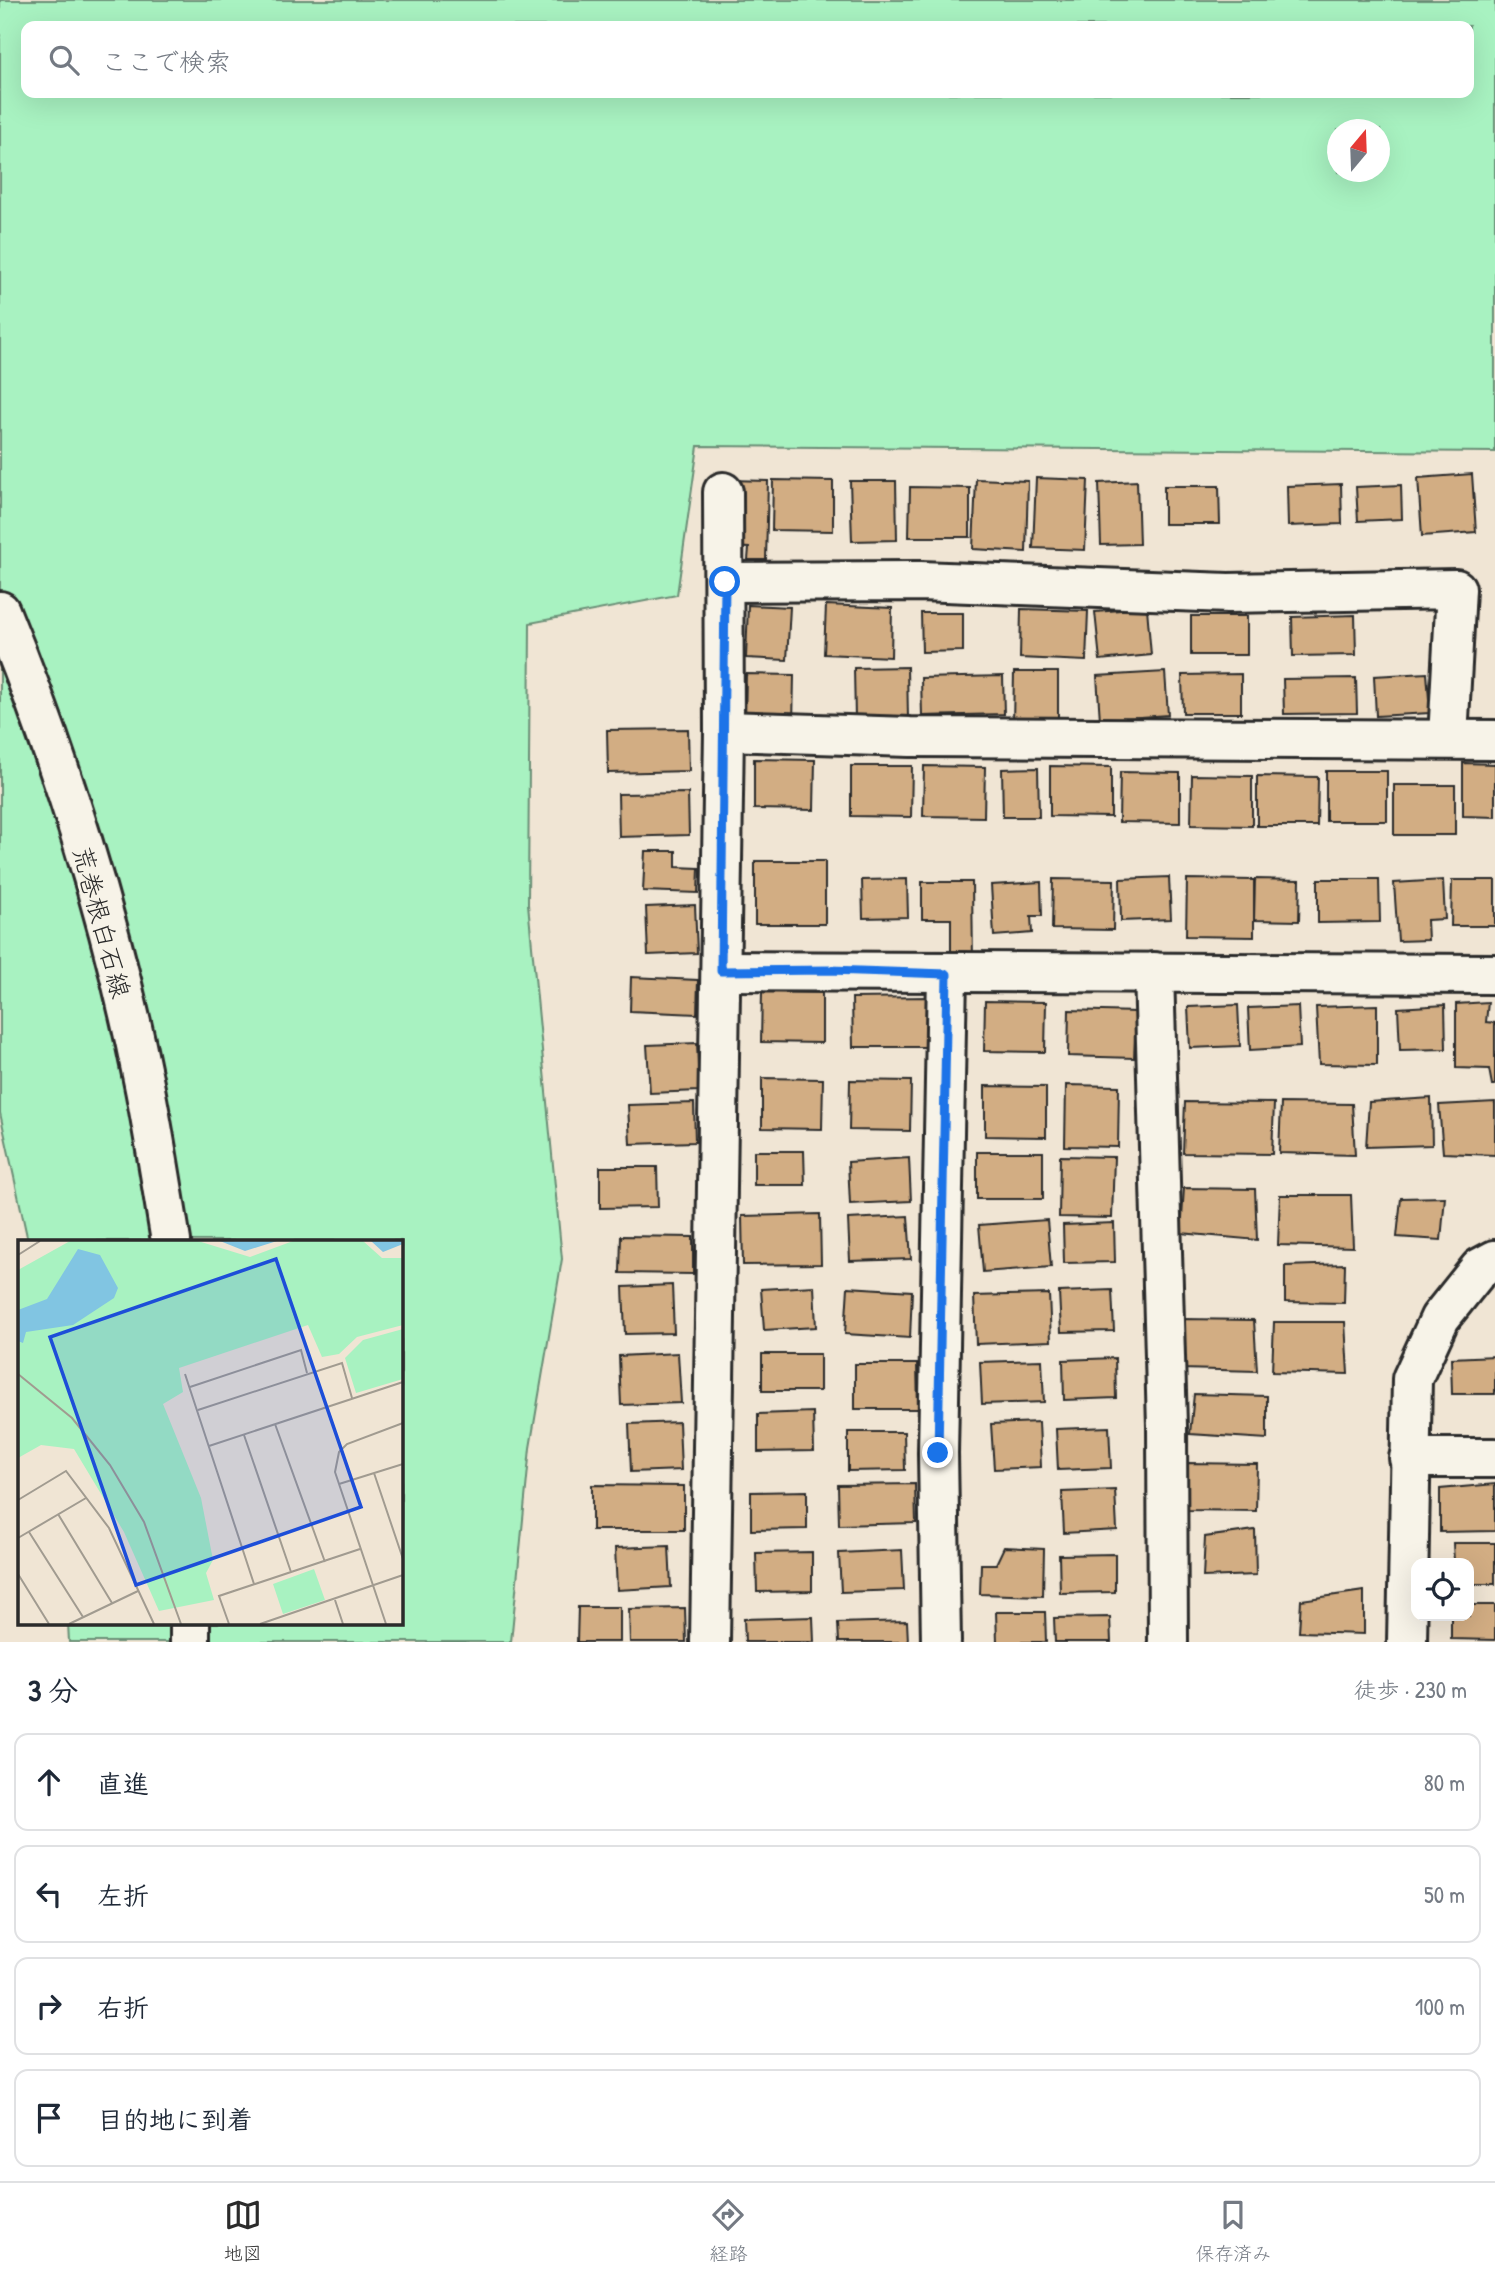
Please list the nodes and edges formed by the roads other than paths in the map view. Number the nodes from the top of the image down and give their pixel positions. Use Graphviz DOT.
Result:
graph roads {
  1 [pos="723,492"];
  2 [pos="725,582"];
  3 [pos="0,611"];
  4 [pos="724,731"];
  5 [pos="1448,738"];
  6 [pos="1495,740"];
  7 [pos="721,971"];
  8 [pos="1154,972"];
  9 [pos="947,974"];
  10 [pos="1495,974"];
  11 [pos="171,1240"];
  12 [pos="1495,1260"];
  13 [pos="1409,1458"];
  14 [pos="1495,1458"];
  15 [pos="190,1624"];
  16 [pos="190,1642"];
  17 [pos="710,1642"];
  18 [pos="941,1642"];
  19 [pos="1168,1642"];
  20 [pos="1407,1642"];
  1 -- 2 [label="street"];
  2 -- 4 [label="street"];
  2 -- 5 [label="street"];
  3 -- 11 [label="street, 荒巻根白石線"];
  4 -- 5 [label="street"];
  4 -- 7 [label="street"];
  5 -- 6 [label="street"];
  7 -- 9 [label="street"];
  7 -- 17 [label="street"];
  8 -- 9 [label="street"];
  8 -- 10 [label="street"];
  8 -- 19 [label="street"];
  9 -- 18 [label="street"];
  12 -- 13 [label="street"];
  13 -- 14 [label="street"];
  13 -- 20 [label="street"];
  15 -- 16 [label="street"];
}
